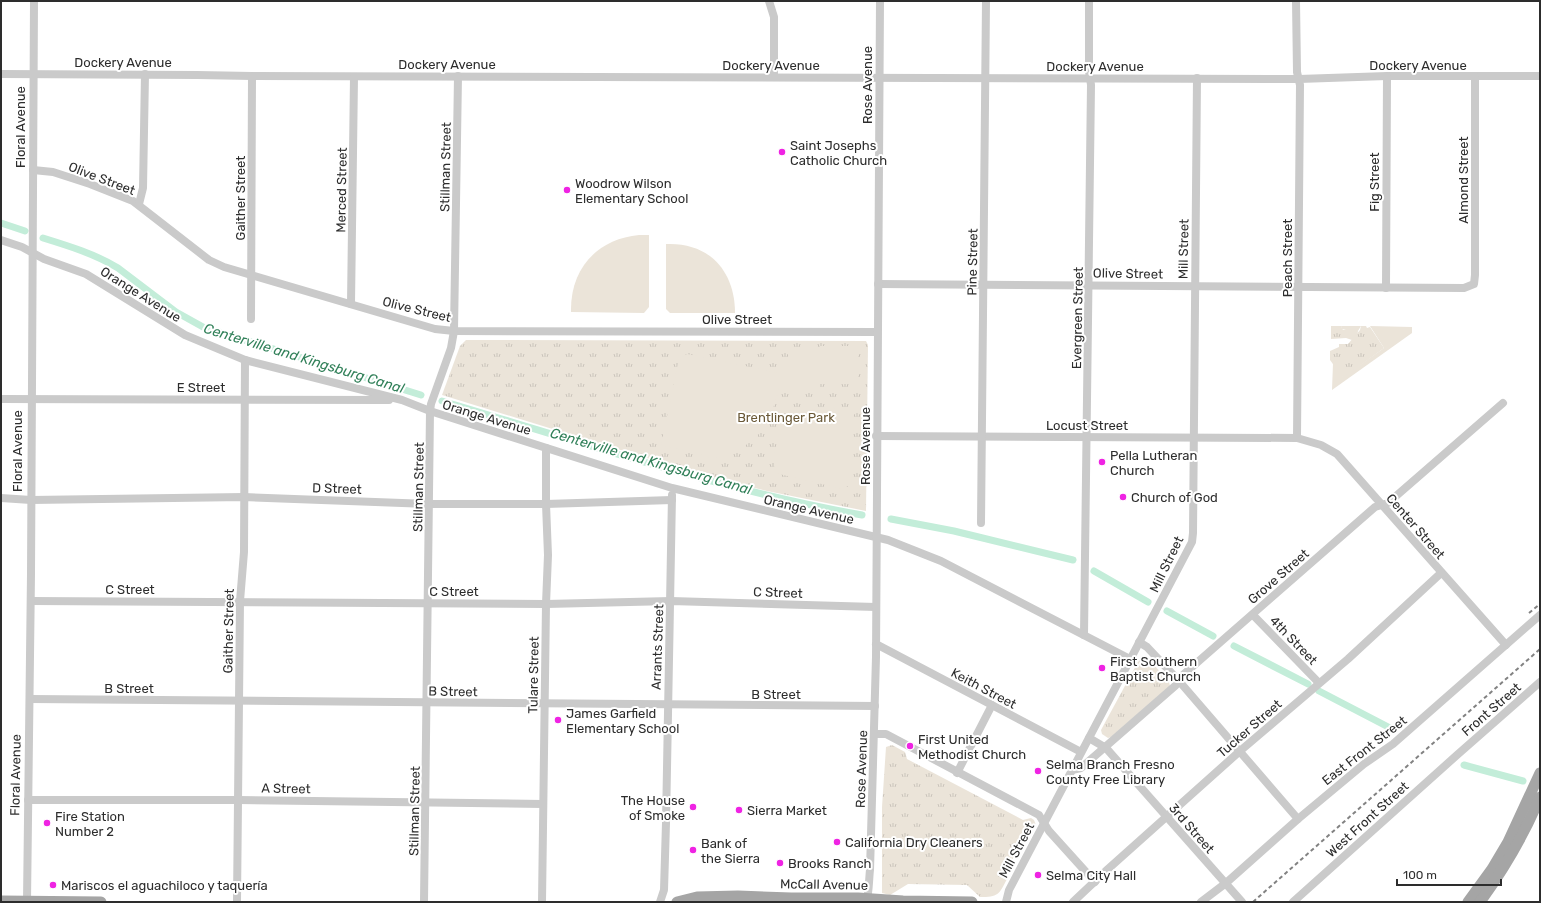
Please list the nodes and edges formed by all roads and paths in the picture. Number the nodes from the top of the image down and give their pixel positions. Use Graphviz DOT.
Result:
graph roads {
  1 [pos="34,1"];
  2 [pos="769,1"];
  3 [pos="880,1"];
  4 [pos="986,1"];
  5 [pos="1089,1"];
  6 [pos="1296,1"];
  7 [pos="1,74"];
  8 [pos="34,74"];
  9 [pos="145,74"];
  10 [pos="252,76"];
  11 [pos="354,76"];
  12 [pos="458,76"];
  13 [pos="1386,76"];
  14 [pos="1540,76"];
  15 [pos="774,77"];
  16 [pos="879,77"];
  17 [pos="1475,77"];
  18 [pos="986,78"];
  19 [pos="1090,78"];
  20 [pos="1197,78"];
  21 [pos="1299,79"];
  22 [pos="33,170"];
  23 [pos="139,204"];
  24 [pos="1,240"];
  25 [pos="33,253"];
  26 [pos="251,276"];
  27 [pos="878,284"];
  28 [pos="983,284"];
  29 [pos="1474,284"];
  30 [pos="1089,285"];
  31 [pos="1195,286"];
  32 [pos="1299,287"];
  33 [pos="1386,288"];
  34 [pos="351,304"];
  35 [pos="251,320"];
  36 [pos="454,331"];
  37 [pos="877,332"];
  38 [pos="245,360"];
  39 [pos="1,399"];
  40 [pos="245,399"];
  41 [pos="32,400"];
  42 [pos="402,400"];
  43 [pos="1503,403"];
  44 [pos="430,412"];
  45 [pos="876,436"];
  46 [pos="982,436"];
  47 [pos="1087,437"];
  48 [pos="1194,437"];
  49 [pos="1297,438"];
  50 [pos="546,448"];
  51 [pos="672,488"];
  52 [pos="244,497"];
  53 [pos="1,498"];
  54 [pos="31,500"];
  55 [pos="672,500"];
  56 [pos="429,504"];
  57 [pos="546,504"];
  58 [pos="1381,505"];
  59 [pos="981,523"];
  60 [pos="877,537"];
  61 [pos="1441,573"];
  62 [pos="31,601"];
  63 [pos="240,601"];
  64 [pos="671,601"];
  65 [pos="428,603"];
  66 [pos="546,604"];
  67 [pos="876,607"];
  68 [pos="1253,615"];
  69 [pos="1540,615"];
  70 [pos="1084,636"];
  71 [pos="1139,642"];
  72 [pos="876,644"];
  73 [pos="1506,645"];
  74 [pos="1130,659"];
  75 [pos="1179,681"];
  76 [pos="1319,682"];
  77 [pos="1540,682"];
  78 [pos="30,699"];
  79 [pos="239,701"];
  80 [pos="427,703"];
  81 [pos="544,704"];
  82 [pos="668,705"];
  83 [pos="875,706"];
  84 [pos="992,706"];
  85 [pos="875,734"];
  86 [pos="1089,738"];
  87 [pos="1106,748"];
  88 [pos="1240,751"];
  89 [pos="1081,752"];
  90 [pos="1457,754"];
  91 [pos="1072,770"];
  92 [pos="957,773"];
  93 [pos="1540,773"];
  94 [pos="1540,797"];
  95 [pos="28,800"];
  96 [pos="238,800"];
  97 [pos="426,803"];
  98 [pos="543,804"];
  99 [pos="1167,817"];
  100 [pos="1298,819"];
  101 [pos="1044,822"];
  102 [pos="1095,882"];
  103 [pos="1226,883"];
  104 [pos="863,898"];
  105 [pos="1,901"];
  106 [pos="27,902"];
  107 [pos="101,902"];
  108 [pos="237,902"];
  109 [pos="424,902"];
  110 [pos="542,902"];
  111 [pos="660,902"];
  112 [pos="677,902"];
  113 [pos="972,902"];
  114 [pos="1006,902"];
  115 [pos="1073,902"];
  116 [pos="1202,902"];
  117 [pos="1242,902"];
  118 [pos="1293,902"];
  119 [pos="1468,902"];
  120 [pos="1480,902"];
  1 -- 8 [label="street, Floral Avenue"];
  2 -- 15 [label="street"];
  3 -- 16 [label="street, Rose Avenue"];
  4 -- 18 [label="street, Pine Street"];
  5 -- 19 [label="street, Evergreen Street"];
  6 -- 21 [label="street, Peach Street"];
  7 -- 8 [label="street, Dockery Avenue"];
  8 -- 9 [label="street, Dockery Avenue"];
  8 -- 22 [label="street, Floral Avenue"];
  9 -- 10 [label="street, Dockery Avenue"];
  9 -- 23 [label="street"];
  10 -- 11 [label="street, Dockery Avenue"];
  10 -- 26 [label="street, Gaither Street"];
  11 -- 12 [label="street, Dockery Avenue"];
  11 -- 34 [label="street, Merced Street"];
  12 -- 15 [label="street, Dockery Avenue"];
  12 -- 36 [label="street, Stillman Street"];
  13 -- 17 [label="street, Dockery Avenue"];
  13 -- 21 [label="street, Dockery Avenue"];
  13 -- 33 [label="street, Fig Street"];
  14 -- 17 [label="street, Dockery Avenue"];
  15 -- 16 [label="street, Dockery Avenue"];
  16 -- 18 [label="street, Dockery Avenue"];
  16 -- 27 [label="street, Rose Avenue"];
  17 -- 29 [label="street, Almond Street"];
  18 -- 19 [label="street, Dockery Avenue"];
  18 -- 28 [label="street, Pine Street"];
  19 -- 20 [label="street, Dockery Avenue"];
  19 -- 30 [label="street, Evergreen Street"];
  20 -- 21 [label="street, Dockery Avenue"];
  20 -- 31 [label="street, Mill Street"];
  21 -- 32 [label="street, Peach Street"];
  22 -- 23 [label="street, Olive Street"];
  22 -- 25 [label="street, Floral Avenue"];
  23 -- 26 [label="street, Olive Street"];
  24 -- 25 [label="street, Orange Avenue"];
  25 -- 38 [label="street, Orange Avenue"];
  25 -- 41 [label="street, Floral Avenue"];
  26 -- 34 [label="street, Olive Street"];
  26 -- 35 [label="street, Gaither Street"];
  27 -- 28 [label="street, Olive Street"];
  27 -- 37 [label="street, Rose Avenue"];
  28 -- 30 [label="street, Olive Street"];
  28 -- 46 [label="street, Pine Street"];
  29 -- 33 [label="street, Olive Street"];
  30 -- 31 [label="street, Olive Street"];
  30 -- 47 [label="street, Evergreen Street"];
  31 -- 32 [label="street, Olive Street"];
  31 -- 48 [label="street, Mill Street"];
  32 -- 33 [label="street, Olive Street"];
  32 -- 49 [label="street, Peach Street"];
  34 -- 36 [label="street, Olive Street"];
  36 -- 37 [label="street, Olive Street"];
  36 -- 44 [label="street, Stillman Street"];
  37 -- 45 [label="street, Rose Avenue"];
  38 -- 40 [label="street, Gaither Street"];
  38 -- 42 [label="street, Orange Avenue"];
  39 -- 41 [label="street, E Street"];
  40 -- 41 [label="street, E Street"];
  40 -- 42 [label="street, E Street"];
  40 -- 52 [label="street, Gaither Street"];
  41 -- 54 [label="street, Floral Avenue"];
  42 -- 44 [label="street, Orange Avenue"];
  43 -- 58 [label="street, Grove Street"];
  44 -- 50 [label="street, Orange Avenue"];
  44 -- 56 [label="street, Stillman Street"];
  45 -- 46 [label="street, Locust Street"];
  45 -- 60 [label="street, Rose Avenue"];
  46 -- 47 [label="street, Locust Street"];
  46 -- 59 [label="street, Pine Street"];
  47 -- 48 [label="street, Locust Street"];
  47 -- 70 [label="street, Evergreen Street"];
  48 -- 49 [label="street, Locust Street"];
  48 -- 71 [label="street, Mill Street"];
  49 -- 58 [label="street, Center Street"];
  50 -- 51 [label="street, Orange Avenue"];
  50 -- 57 [label="street, Tulare Street"];
  51 -- 55 [label="street, Arrants Street"];
  51 -- 60 [label="street, Orange Avenue"];
  52 -- 54 [label="street, D Street"];
  52 -- 56 [label="street, D Street"];
  52 -- 63 [label="street, Gaither Street"];
  53 -- 54 [label="street, D Street"];
  54 -- 62 [label="street, Floral Avenue"];
  55 -- 57 [label="street, D Street"];
  55 -- 64 [label="street, Arrants Street"];
  56 -- 57 [label="street, D Street"];
  56 -- 65 [label="street, Stillman Street"];
  57 -- 66 [label="street, Tulare Street"];
  58 -- 61 [label="street, Center Street"];
  58 -- 68 [label="street, Grove Street"];
  60 -- 67 [label="street, Rose Avenue"];
  60 -- 70 [label="street, Orange Avenue"];
  61 -- 73 [label="street, Center Street"];
  61 -- 76 [label="street, Tucker Street"];
  62 -- 63 [label="street, C Street"];
  62 -- 78 [label="street, Floral Avenue"];
  63 -- 65 [label="street, C Street"];
  63 -- 79 [label="street, Gaither Street"];
  64 -- 66 [label="street, C Street"];
  64 -- 67 [label="street, C Street"];
  64 -- 82 [label="street, Arrants Street"];
  65 -- 66 [label="street, C Street"];
  65 -- 80 [label="street, Stillman Street"];
  66 -- 81 [label="street, Tulare Street"];
  67 -- 72 [label="street, Rose Avenue"];
  68 -- 75 [label="street, Grove Street"];
  68 -- 76 [label="street, 4th Street"];
  69 -- 73 [label="street, East Front Street"];
  70 -- 74 [label="street, Orange Avenue"];
  71 -- 74 [label="street, Mill Street"];
  71 -- 75 [label="street"];
  72 -- 83 [label="street, Rose Avenue"];
  72 -- 84 [label="street, Keith Street"];
  73 -- 100 [label="street, East Front Street"];
  74 -- 86 [label="street, Mill Street"];
  75 -- 87 [label="street, Grove Street"];
  75 -- 88 [label="street"];
  76 -- 88 [label="street, Tucker Street"];
  77 -- 90 [label="street, Front Street"];
  78 -- 79 [label="street, B Street"];
  78 -- 95 [label="street, Floral Avenue"];
  79 -- 80 [label="street, B Street"];
  79 -- 96 [label="street, Gaither Street"];
  80 -- 81 [label="street, B Street"];
  80 -- 97 [label="street, Stillman Street"];
  81 -- 82 [label="street, B Street"];
  81 -- 98 [label="street, Tulare Street"];
  82 -- 83 [label="street, B Street"];
  82 -- 111 [label="street, Arrants Street"];
  83 -- 85 [label="street, Rose Avenue"];
  84 -- 89 [label="street, Keith Street"];
  84 -- 92 [label="street"];
  85 -- 92 [label="street"];
  85 -- 104 [label="street, Rose Avenue"];
  86 -- 87 [label="street, 3rd Street"];
  86 -- 89 [label="street, Mill Street"];
  87 -- 91 [label="street, Grove Street"];
  87 -- 99 [label="street, 3rd Street"];
  88 -- 99 [label="street, Tucker Street"];
  88 -- 100 [label="street"];
  89 -- 91 [label="street, Mill Street"];
  90 -- 118 [label="street, West Front Street"];
  91 -- 101 [label="street, Mill Street"];
  92 -- 101 [label="street"];
  93 -- 119 [label="main road"];
  94 -- 120 [label="main road"];
  95 -- 96 [label="street, A Street"];
  95 -- 106 [label="street, Floral Avenue"];
  96 -- 97 [label="street, A Street"];
  96 -- 108 [label="street, Gaither Street"];
  97 -- 98 [label="street, A Street"];
  97 -- 109 [label="street, Stillman Street"];
  98 -- 110 [label="street, Tulare Street"];
  99 -- 102 [label="street, Tucker Street"];
  99 -- 103 [label="street, 3rd Street"];
  100 -- 103 [label="street, East Front Street"];
  101 -- 102 [label="street"];
  101 -- 114 [label="street, Mill Street"];
  102 -- 115 [label="street, Tucker Street"];
  103 -- 116 [label="street, East Front Street"];
  103 -- 117 [label="street, 3rd Street"];
  104 -- 112 [label="main road, McCall Avenue"];
  104 -- 113 [label="main road, McCall Avenue"];
  105 -- 106 [label="main road"];
  106 -- 107 [label="main road"];
}
